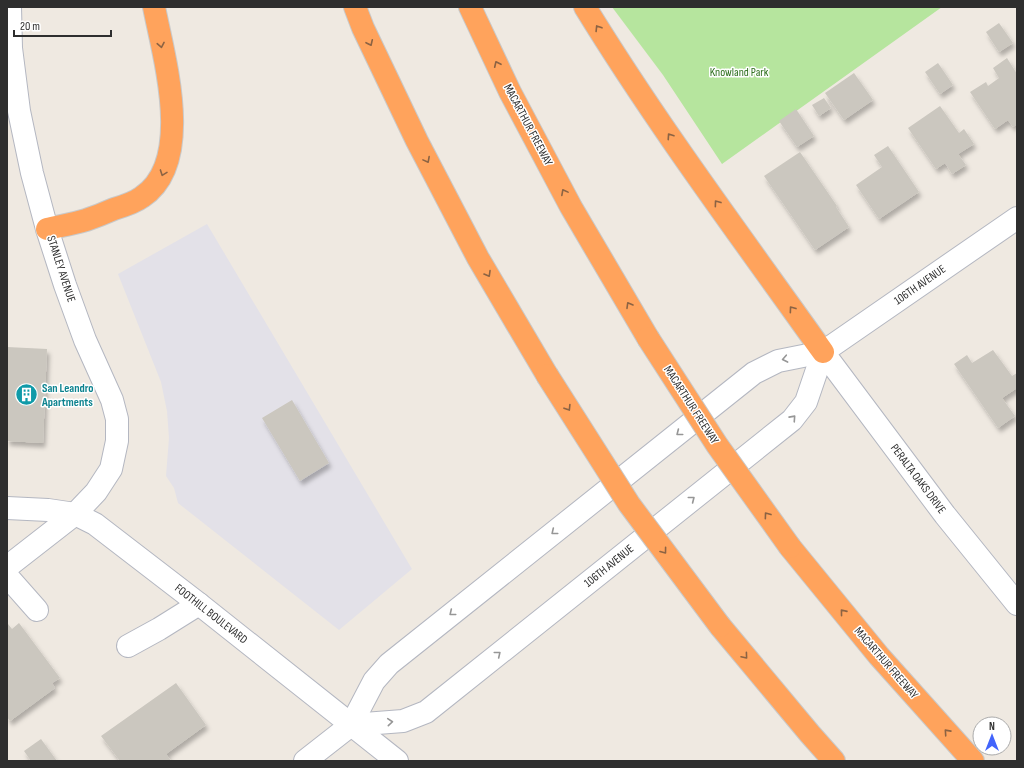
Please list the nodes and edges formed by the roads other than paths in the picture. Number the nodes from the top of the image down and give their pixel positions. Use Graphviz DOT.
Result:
graph roads {
  1 [pos="10,7"];
  2 [pos="154,7"];
  3 [pos="355,7"];
  4 [pos="470,7"];
  5 [pos="585,7"];
  6 [pos="13,111"];
  7 [pos="1017,218"];
  8 [pos="47,229"];
  9 [pos="823,352"];
  10 [pos="7,508"];
  11 [pos="75,514"];
  12 [pos="7,567"];
  13 [pos="7,576"];
  14 [pos="199,604"];
  15 [pos="1017,604"];
  16 [pos="37,610"];
  17 [pos="128,646"];
  18 [pos="351,725"];
  19 [pos="305,761"];
  20 [pos="397,761"];
  21 [pos="834,761"];
  22 [pos="973,761"];
  1 -- 6 [label="street, STANLEY AVENUE"];
  2 -- 8 [label="highway, one-way"];
  3 -- 21 [label="highway, one-way, bridge"];
  22 -- 4 [label="highway, MACARTHUR FREEWAY, one-way, bridge"];
  9 -- 5 [label="highway, one-way"];
  6 -- 8 [label="street, STANLEY AVENUE"];
  7 -- 9 [label="street, 106TH AVENUE"];
  8 -- 11 [label="street, STANLEY AVENUE"];
  9 -- 15 [label="street, PERALTA OAKS DRIVE"];
  9 -- 18 [label="street, 106TH AVENUE, one-way"];
  18 -- 9 [label="street, 106TH AVENUE, one-way"];
  10 -- 11 [label="street, FOOTHILL BOULEVARD"];
  11 -- 12 [label="street, STANLEY AVENUE"];
  11 -- 14 [label="street, FOOTHILL BOULEVARD"];
  13 -- 16 [label="street"];
  14 -- 17 [label="street"];
  14 -- 18 [label="street, FOOTHILL BOULEVARD"];
  18 -- 19 [label="street, 106TH AVENUE"];
  18 -- 20 [label="street, FOOTHILL BOULEVARD"];
}
